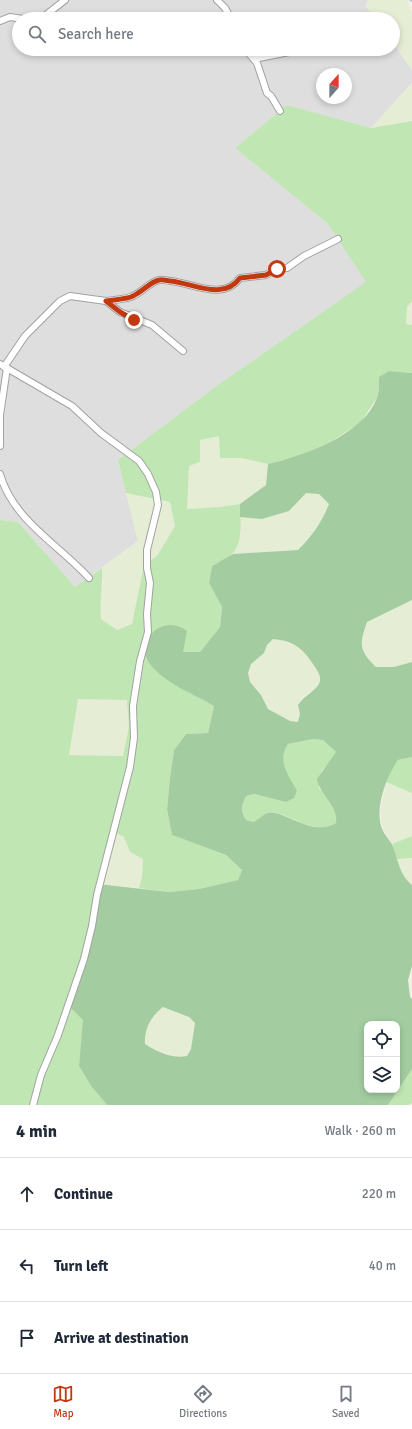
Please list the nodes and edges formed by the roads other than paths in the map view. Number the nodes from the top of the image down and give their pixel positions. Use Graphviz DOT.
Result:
graph roads {
  1 [pos="65,0"];
  2 [pos="217,0"];
  3 [pos="50,12"];
  4 [pos="227,12"];
  5 [pos="12,18"];
  6 [pos="0,20"];
  7 [pos="252,56"];
  8 [pos="269,56"];
  9 [pos="254,59"];
  10 [pos="280,111"];
  11 [pos="338,239"];
  12 [pos="106,301"];
  13 [pos="183,351"];
  14 [pos="4,366"];
  15 [pos="0,416"];
  16 [pos="0,446"];
  17 [pos="0,474"];
  18 [pos="89,578"];
  19 [pos="33,1105"];
  1 -- 3 [label="street"];
  2 -- 4 [label="street"];
  5 -- 6 [label="street"];
  7 -- 9 [label="street"];
  8 -- 9 [label="street"];
  9 -- 10 [label="street"];
  11 -- 12 [label="street"];
  12 -- 13 [label="street"];
  12 -- 14 [label="street"];
  14 -- 15 [label="street"];
  14 -- 19 [label="street"];
  15 -- 16 [label="street"];
  17 -- 18 [label="street"];
}
